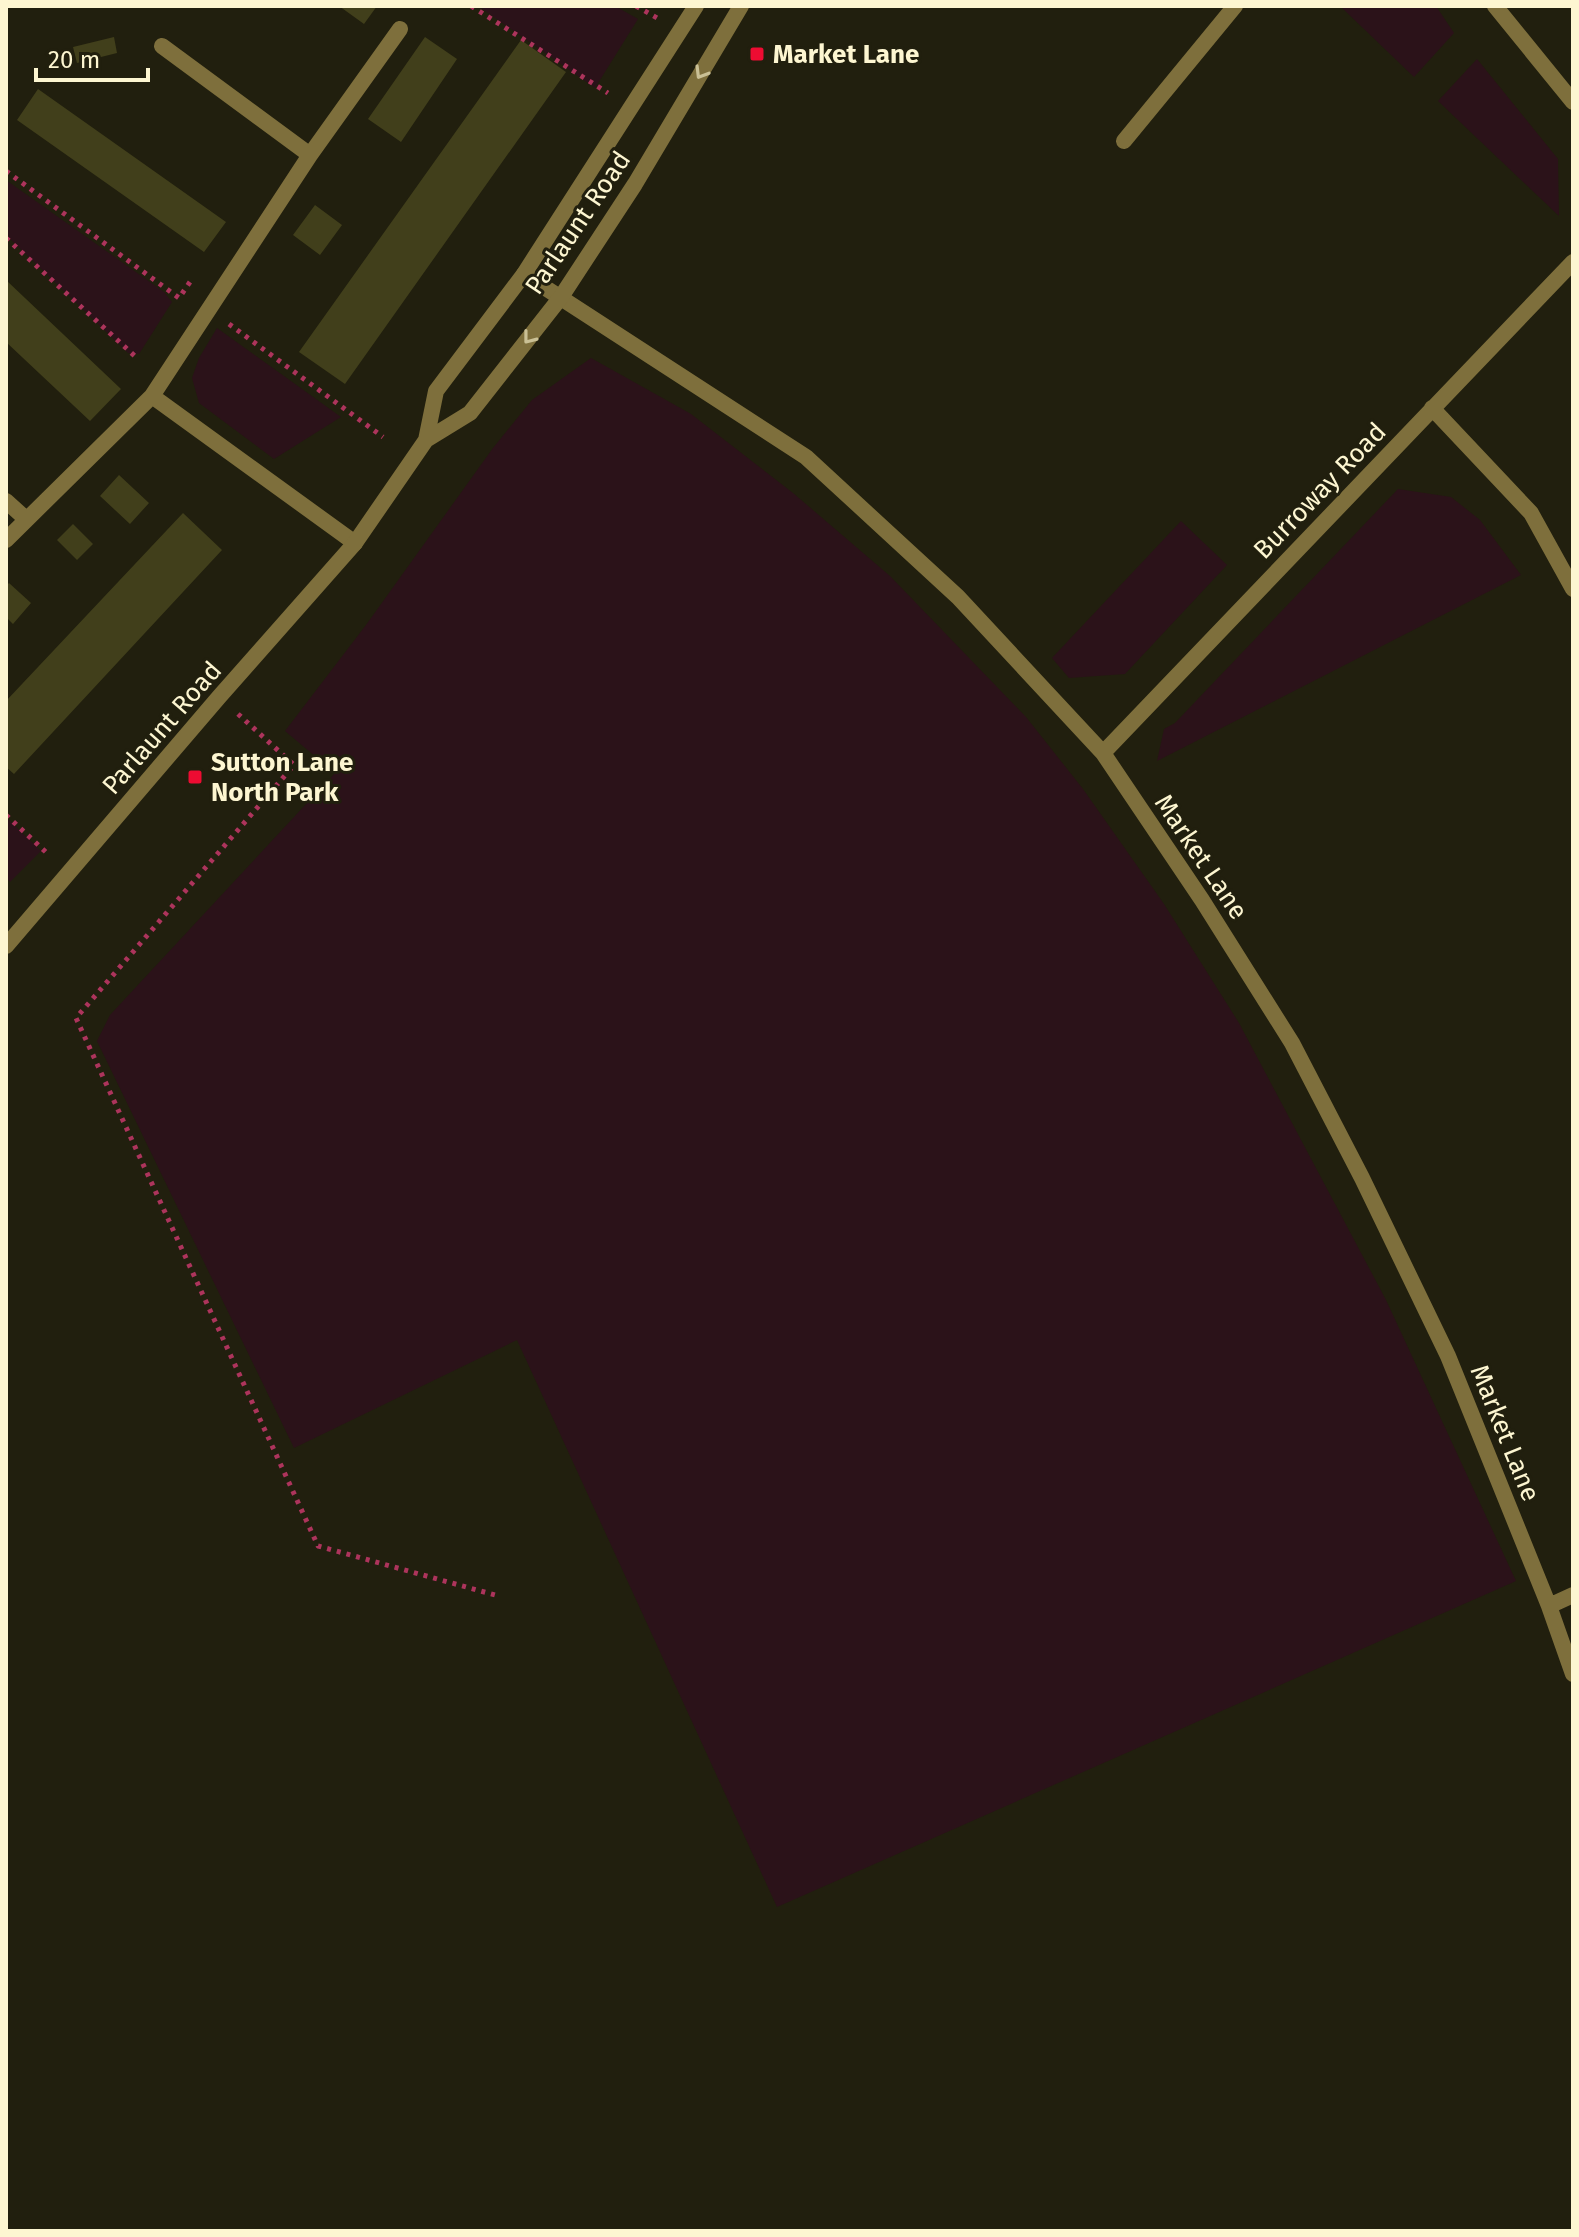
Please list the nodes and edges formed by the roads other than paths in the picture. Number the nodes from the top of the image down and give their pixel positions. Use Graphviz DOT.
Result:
graph roads {
  1 [pos="696,6"];
  2 [pos="741,6"];
  3 [pos="1235,6"];
  4 [pos="1495,6"];
  5 [pos="400,29"];
  6 [pos="162,46"];
  7 [pos="1573,102"];
  8 [pos="1124,141"];
  9 [pos="310,155"];
  10 [pos="1573,262"];
  11 [pos="524,274"];
  12 [pos="561,297"];
  13 [pos="152,396"];
  14 [pos="1432,408"];
  15 [pos="426,440"];
  16 [pos="6,501"];
  17 [pos="26,519"];
  18 [pos="6,540"];
  19 [pos="355,543"];
  20 [pos="1573,589"];
  21 [pos="1103,753"];
  22 [pos="6,946"];
  23 [pos="1573,1595"];
  24 [pos="1549,1606"];
  25 [pos="1573,1674"];
  1 -- 11 [label="street, Parlaunt Road"];
  2 -- 12 [label="street, Parlaunt Road, one-way"];
  3 -- 8 [label="street"];
  4 -- 7 [label="street"];
  5 -- 9 [label="street"];
  6 -- 9 [label="street"];
  9 -- 13 [label="street"];
  10 -- 14 [label="street, Burroway Road"];
  11 -- 12 [label="street, Market Lane"];
  11 -- 15 [label="street, Parlaunt Road"];
  12 -- 15 [label="street, Parlaunt Road, one-way"];
  12 -- 21 [label="street, Market Lane"];
  13 -- 17 [label="street"];
  13 -- 19 [label="street"];
  14 -- 20 [label="street"];
  14 -- 21 [label="street, Burroway Road"];
  15 -- 19 [label="street, Parlaunt Road"];
  16 -- 17 [label="street"];
  17 -- 18 [label="street"];
  19 -- 22 [label="street, Parlaunt Road"];
  21 -- 24 [label="street, Market Lane"];
  23 -- 24 [label="street"];
  24 -- 25 [label="street, Market Lane"];
}
